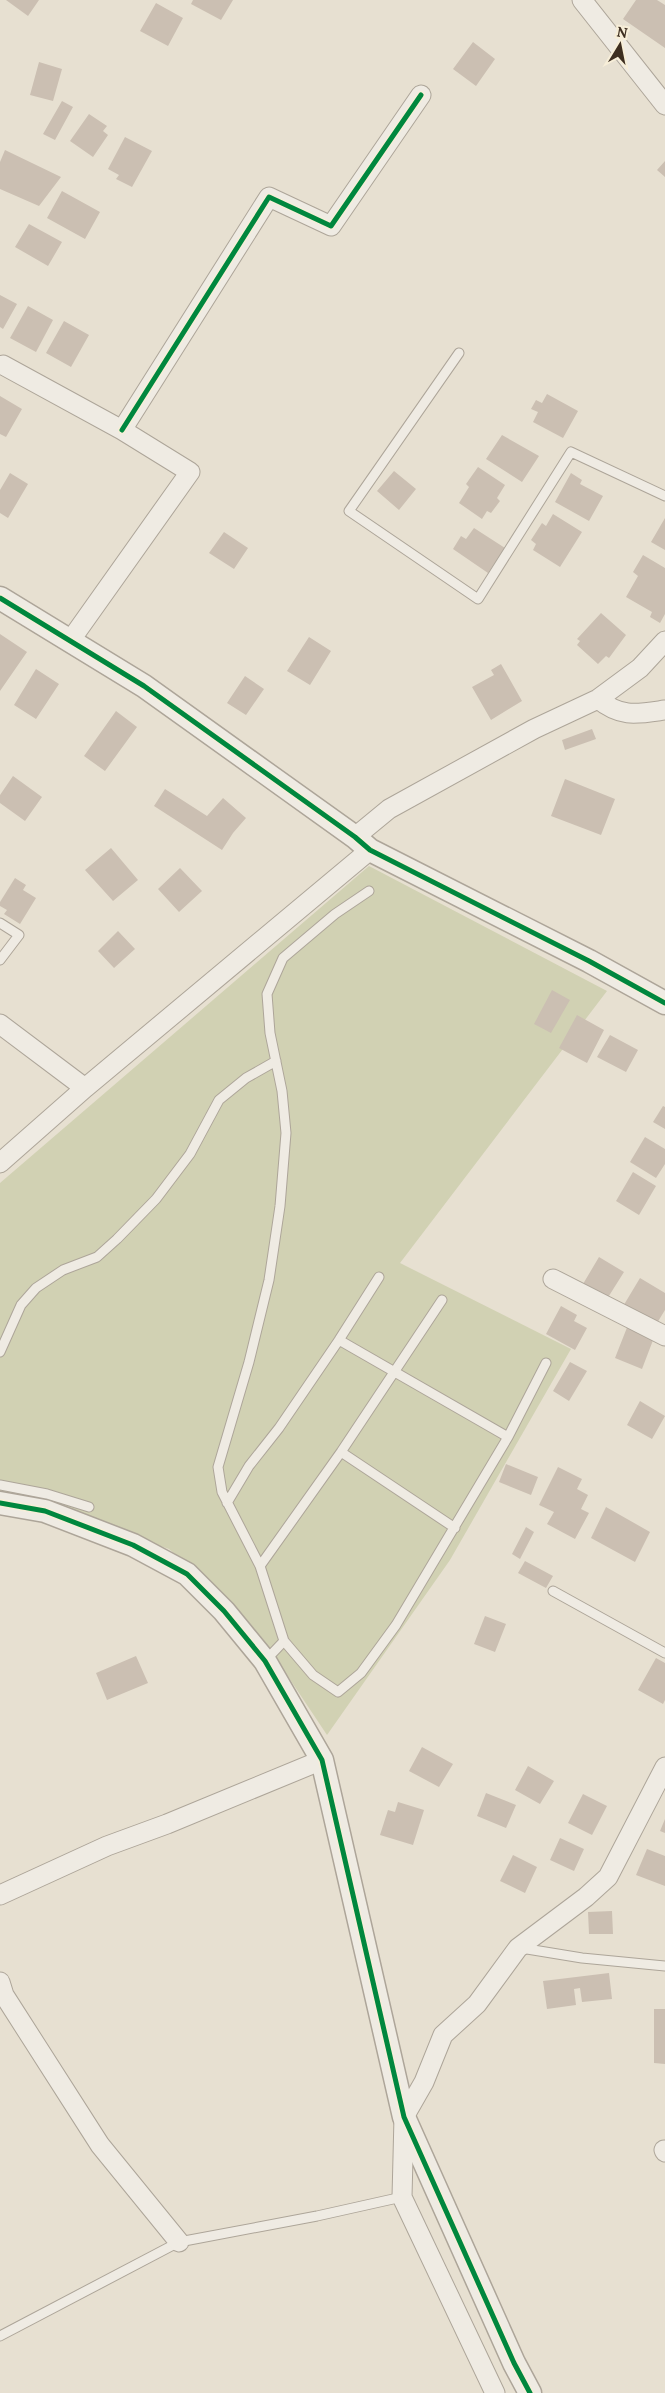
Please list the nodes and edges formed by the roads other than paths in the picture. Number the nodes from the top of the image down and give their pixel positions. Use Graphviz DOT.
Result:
graph roads {
  1 [pos="582,0"];
  2 [pos="421,95"];
  3 [pos="665,104"];
  4 [pos="459,353"];
  5 [pos="3,365"];
  6 [pos="122,430"];
  7 [pos="665,496"];
  8 [pos="0,598"];
  9 [pos="70,641"];
  10 [pos="665,641"];
  11 [pos="598,699"];
  12 [pos="665,710"];
  13 [pos="362,843"];
  14 [pos="368,891"];
  15 [pos="0,923"];
  16 [pos="0,960"];
  17 [pos="665,1003"];
  18 [pos="0,1024"];
  19 [pos="276,1061"];
  20 [pos="85,1088"];
  21 [pos="0,1163"];
  22 [pos="379,1277"];
  23 [pos="552,1279"];
  24 [pos="442,1300"];
  25 [pos="665,1336"];
  26 [pos="339,1340"];
  27 [pos="0,1352"];
  28 [pos="546,1363"];
  29 [pos="395,1372"];
  30 [pos="508,1437"];
  31 [pos="340,1452"];
  32 [pos="0,1485"];
  33 [pos="0,1503"];
  34 [pos="227,1503"];
  35 [pos="89,1507"];
  36 [pos="455,1528"];
  37 [pos="260,1566"];
  38 [pos="553,1591"];
  39 [pos="284,1642"];
  40 [pos="665,1653"];
  41 [pos="265,1661"];
  42 [pos="322,1760"];
  43 [pos="665,1767"];
  44 [pos="0,1895"];
  45 [pos="518,1948"];
  46 [pos="665,1966"];
  47 [pos="0,1982"];
  48 [pos="404,2117"];
  49 [pos="402,2197"];
  50 [pos="179,2242"];
  51 [pos="0,2336"];
  52 [pos="495,2393"];
  53 [pos="530,2393"];
  1 -- 3 [label="street"];
  2 -- 6 [label="street"];
  4 -- 7 [label="lane"];
  5 -- 6 [label="street"];
  6 -- 9 [label="street"];
  8 -- 9 [label="street"];
  9 -- 13 [label="street"];
  10 -- 11 [label="street"];
  11 -- 12 [label="street"];
  11 -- 13 [label="street"];
  13 -- 17 [label="street"];
  13 -- 20 [label="street"];
  14 -- 19 [label="lane"];
  15 -- 16 [label="lane"];
  18 -- 20 [label="street"];
  19 -- 27 [label="lane"];
  19 -- 34 [label="lane"];
  20 -- 21 [label="street"];
  22 -- 26 [label="lane"];
  23 -- 25 [label="street"];
  24 -- 29 [label="lane"];
  26 -- 29 [label="lane"];
  26 -- 34 [label="lane"];
  28 -- 30 [label="lane"];
  29 -- 30 [label="lane"];
  29 -- 31 [label="lane"];
  30 -- 36 [label="lane"];
  31 -- 36 [label="lane"];
  31 -- 37 [label="lane"];
  32 -- 35 [label="lane"];
  33 -- 41 [label="street"];
  34 -- 37 [label="lane"];
  36 -- 39 [label="lane"];
  37 -- 39 [label="lane"];
  38 -- 40 [label="lane"];
  39 -- 41 [label="lane"];
  41 -- 42 [label="street"];
  42 -- 44 [label="street"];
  42 -- 48 [label="street"];
  43 -- 45 [label="street"];
  45 -- 46 [label="lane"];
  45 -- 48 [label="street"];
  47 -- 50 [label="street"];
  48 -- 49 [label="street"];
  48 -- 53 [label="street"];
  49 -- 50 [label="lane"];
  49 -- 52 [label="street"];
  50 -- 51 [label="lane"];
}
